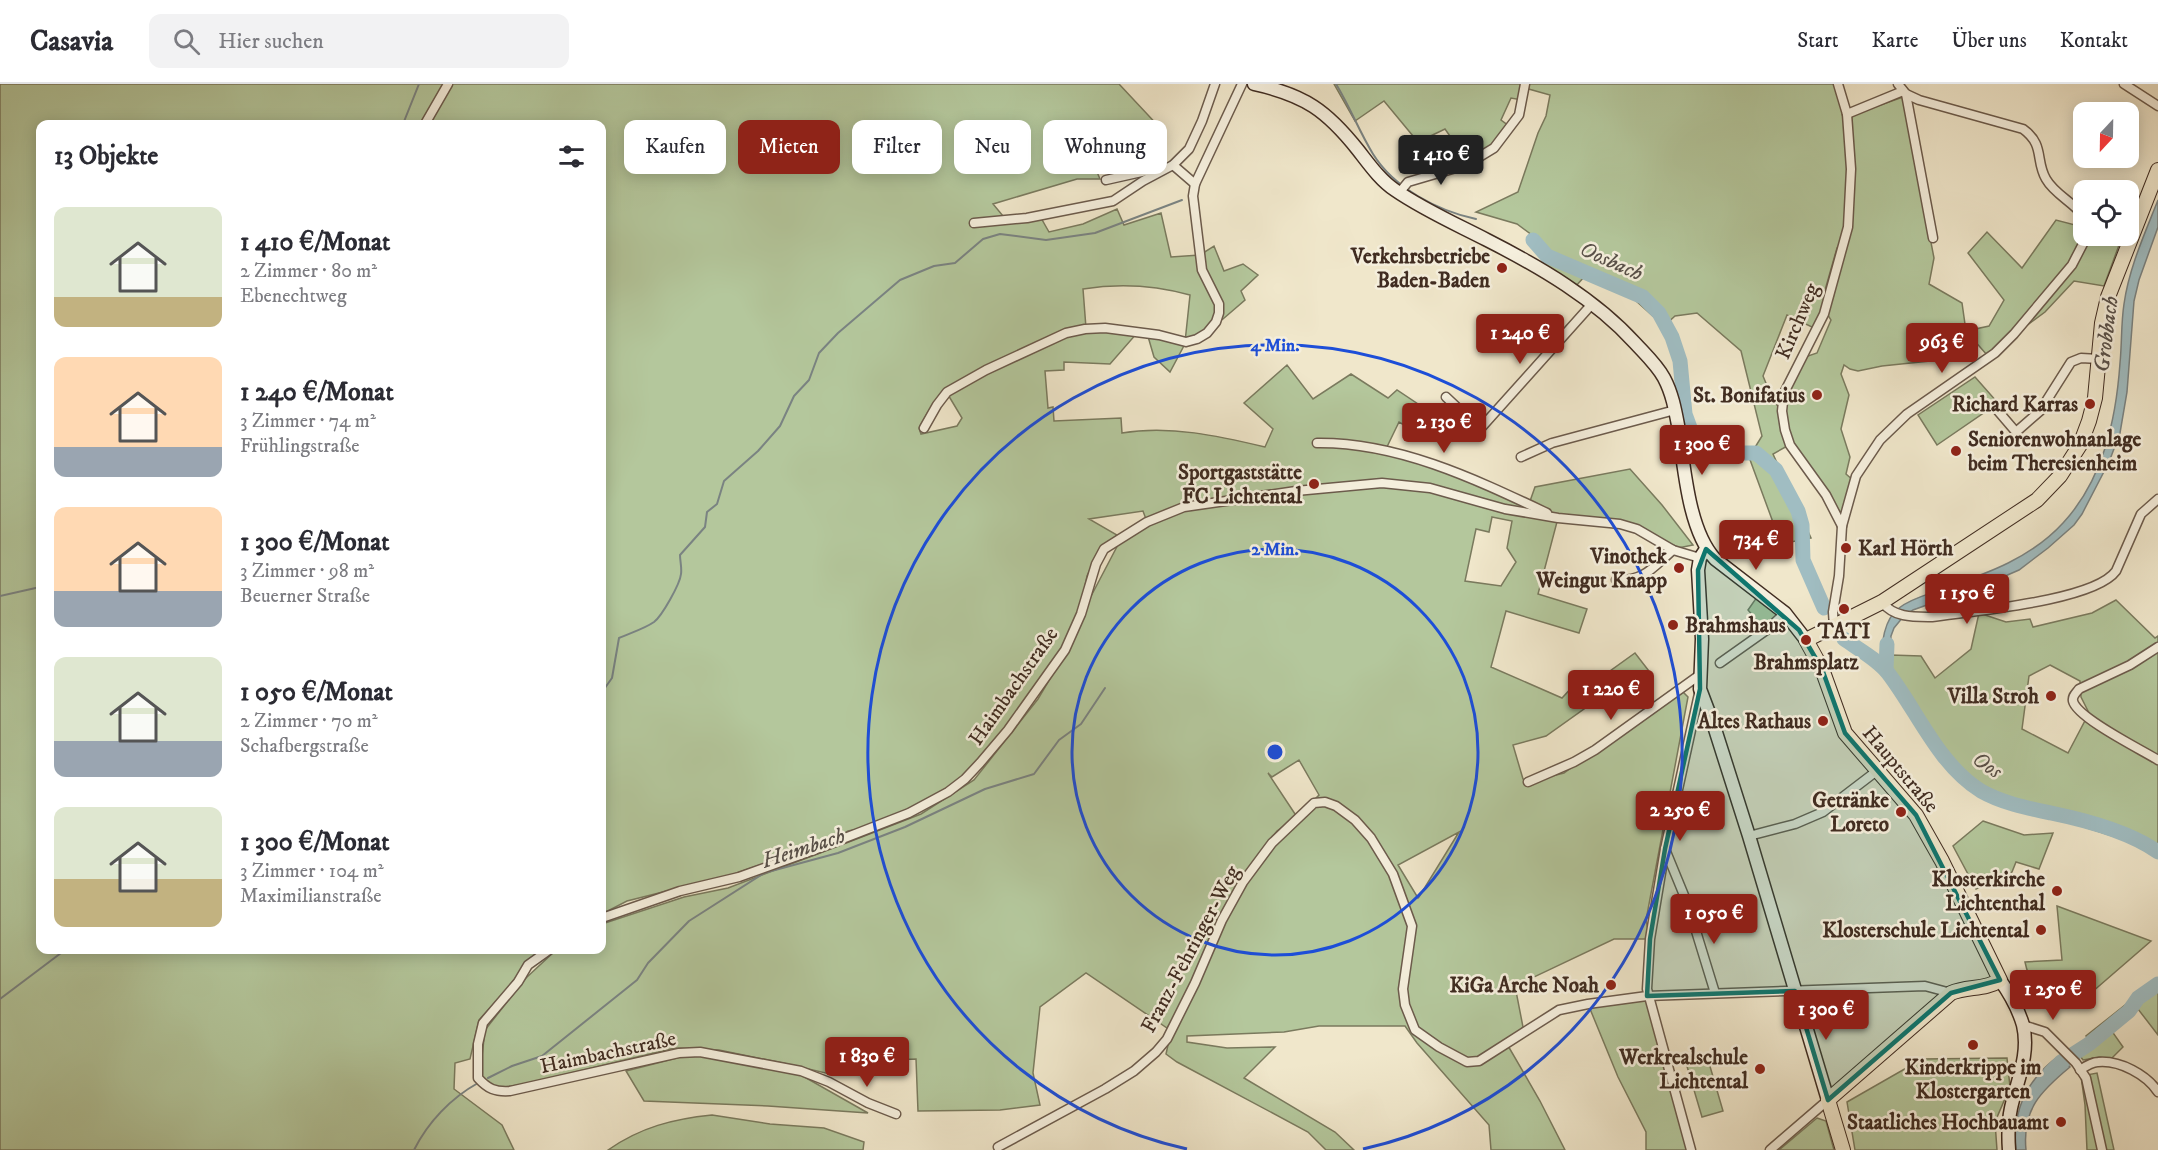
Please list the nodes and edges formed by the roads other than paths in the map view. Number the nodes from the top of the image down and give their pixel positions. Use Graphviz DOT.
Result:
graph roads {
  1 [pos="448,84"];
  2 [pos="1215,84"];
  3 [pos="1242,84"];
  4 [pos="1254,84"];
  5 [pos="1525,84"];
  6 [pos="1838,84"];
  7 [pos="2124,84"];
  8 [pos="1902,90"];
  9 [pos="2158,106"];
  10 [pos="1847,114"];
  11 [pos="427,120"];
  12 [pos="1173,165"];
  13 [pos="2157,173"];
  14 [pos="1106,180"];
  15 [pos="1195,184"];
  16 [pos="1403,188"];
  17 [pos="2073,206"];
  18 [pos="974,223"];
  19 [pos="1933,238"];
  20 [pos="2082,246"];
  21 [pos="1592,304"];
  22 [pos="2099,359"];
  23 [pos="1446,397"];
  24 [pos="1675,410"];
  25 [pos="1998,411"];
  26 [pos="924,428"];
  27 [pos="1317,443"];
  28 [pos="1521,457"];
  29 [pos="2158,499"];
  30 [pos="1558,518"];
  31 [pos="1842,526"];
  32 [pos="1673,550"];
  33 [pos="1703,554"];
  34 [pos="1616,580"];
  35 [pos="1881,602"];
  36 [pos="1785,613"];
  37 [pos="1834,627"];
  38 [pos="1806,640"];
  39 [pos="2158,647"];
  40 [pos="1720,663"];
  41 [pos="1701,674"];
  42 [pos="1700,689"];
  43 [pos="2158,760"];
  44 [pos="1878,770"];
  45 [pos="1528,782"];
  46 [pos="1749,836"];
  47 [pos="1665,849"];
  48 [pos="606,917"];
  49 [pos="543,954"];
  50 [pos="2000,980"];
  51 [pos="1795,991"];
  52 [pos="1715,993"];
  53 [pos="1951,993"];
  54 [pos="1647,996"];
  55 [pos="2023,1025"];
  56 [pos="2078,1066"];
  57 [pos="2158,1092"];
  58 [pos="1828,1100"];
  59 [pos="896,1114"];
  60 [pos="998,1147"];
  61 [pos="1691,1150"];
  62 [pos="1770,1150"];
  63 [pos="1843,1150"];
  64 [pos="2009,1150"];
  65 [pos="2102,1150"];
  1 -- 11 [label="street"];
  2 -- 12 [label="street"];
  3 -- 15 [label="street"];
  4 -- 16 [label="main road"];
  5 -- 16 [label="street"];
  6 -- 10 [label="street, Kirchweg"];
  7 -- 9 [label="street"];
  8 -- 10 [label="street"];
  8 -- 17 [label="street"];
  8 -- 19 [label="street"];
  10 -- 31 [label="street, Kirchweg"];
  12 -- 14 [label="street"];
  12 -- 15 [label="street"];
  12 -- 18 [label="street"];
  13 -- 22 [label="main road"];
  15 -- 26 [label="street"];
  16 -- 21 [label="main road"];
  20 -- 31 [label="street"];
  21 -- 23 [label="street"];
  21 -- 24 [label="main road"];
  22 -- 25 [label="street"];
  22 -- 35 [label="main road"];
  24 -- 28 [label="street"];
  24 -- 33 [label="main road"];
  27 -- 30 [label="street, Haimbachstraße"];
  29 -- 35 [label="street"];
  30 -- 32 [label="street, Haimbachstraße"];
  30 -- 48 [label="street, Haimbachstraße"];
  31 -- 37 [label="street"];
  32 -- 33 [label="street, Haimbachstraße"];
  32 -- 34 [label="street"];
  33 -- 36 [label="main road, Hauptstraße"];
  33 -- 41 [label="main road"];
  35 -- 37 [label="main road"];
  36 -- 38 [label="main road, Hauptstraße"];
  36 -- 40 [label="street"];
  37 -- 38 [label="main road"];
  38 -- 44 [label="main road, Hauptstraße"];
  39 -- 43 [label="street"];
  41 -- 42 [label="main road"];
  41 -- 45 [label="street"];
  42 -- 46 [label="main road"];
  42 -- 47 [label="street"];
  44 -- 46 [label="street"];
  44 -- 50 [label="main road, Hauptstraße"];
  46 -- 51 [label="main road"];
  47 -- 52 [label="street"];
  47 -- 54 [label="street"];
  49 -- 59 [label="street, Haimbachstraße"];
  50 -- 53 [label="main road"];
  50 -- 55 [label="main road, Hauptstraße"];
  51 -- 52 [label="street, Franz-Fehringer-Weg"];
  51 -- 53 [label="street, Franz-Fehringer-Weg"];
  51 -- 58 [label="main road"];
  52 -- 54 [label="street, Franz-Fehringer-Weg"];
  53 -- 58 [label="main road"];
  54 -- 60 [label="street, Franz-Fehringer-Weg"];
  54 -- 61 [label="street"];
  55 -- 56 [label="street"];
  55 -- 64 [label="main road, Hauptstraße"];
  56 -- 57 [label="street"];
  56 -- 65 [label="street"];
  58 -- 62 [label="street"];
  58 -- 63 [label="main road"];
}
